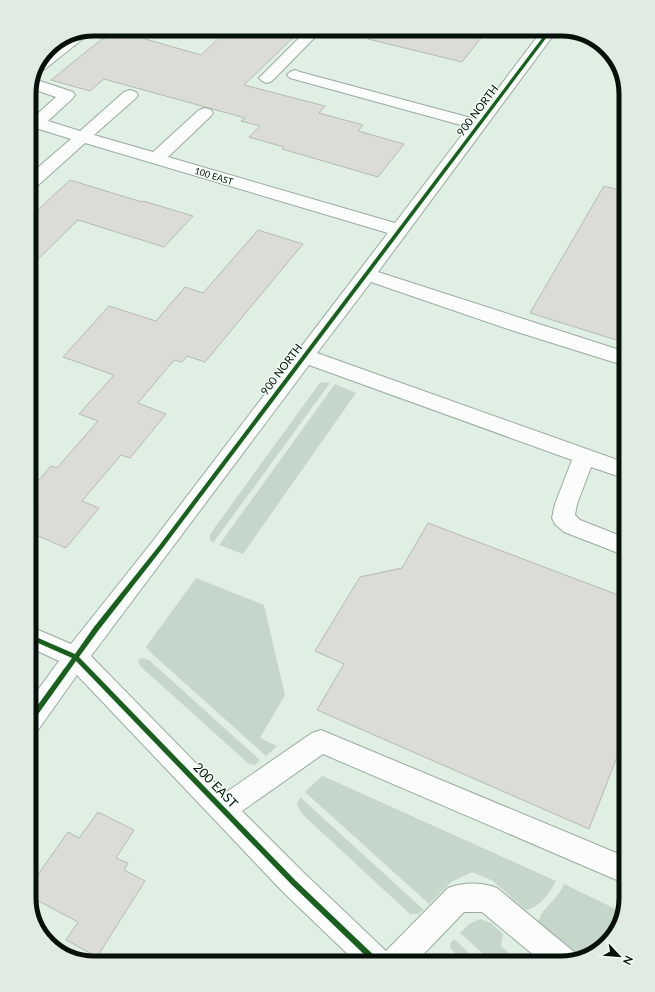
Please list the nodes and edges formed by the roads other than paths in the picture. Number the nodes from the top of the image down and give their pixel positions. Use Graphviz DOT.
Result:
graph roads {
  1 [pos="309,36"];
  2 [pos="546,36"];
  3 [pos="75,39"];
  4 [pos="47,60"];
  5 [pos="295,75"];
  6 [pos="267,78"];
  7 [pos="37,85"];
  8 [pos="130,95"];
  9 [pos="205,113"];
  10 [pos="36,120"];
  11 [pos="36,123"];
  12 [pos="478,125"];
  13 [pos="80,137"];
  14 [pos="156,159"];
  15 [pos="36,178"];
  16 [pos="398,230"];
  17 [pos="366,274"];
  18 [pos="304,356"];
  19 [pos="619,357"];
  20 [pos="584,456"];
  21 [pos="619,468"];
  22 [pos="619,544"];
  23 [pos="36,639"];
  24 [pos="77,658"];
  25 [pos="36,713"];
  26 [pos="223,809"];
  27 [pos="619,868"];
  28 [pos="371,956"];
  29 [pos="402,956"];
  30 [pos="557,956"];
  1 -- 6 [label="street"];
  2 -- 12 [label="street, 900 NORTH"];
  3 -- 4 [label="street"];
  5 -- 12 [label="street"];
  7 -- 10 [label="street"];
  8 -- 13 [label="street"];
  9 -- 14 [label="street"];
  11 -- 13 [label="street, 100 EAST"];
  12 -- 16 [label="street, 900 NORTH"];
  13 -- 14 [label="street, 100 EAST"];
  13 -- 15 [label="street"];
  14 -- 16 [label="street, 100 EAST"];
  16 -- 17 [label="street, 900 NORTH"];
  17 -- 18 [label="street, 900 NORTH"];
  17 -- 19 [label="street"];
  18 -- 20 [label="street"];
  18 -- 24 [label="street, 900 NORTH"];
  20 -- 21 [label="street"];
  20 -- 22 [label="street"];
  23 -- 24 [label="street, 200 EAST"];
  24 -- 25 [label="street, 900 NORTH"];
  24 -- 26 [label="street, 200 EAST"];
  26 -- 27 [label="street"];
  26 -- 28 [label="street, 200 EAST"];
  29 -- 30 [label="street"];
}
